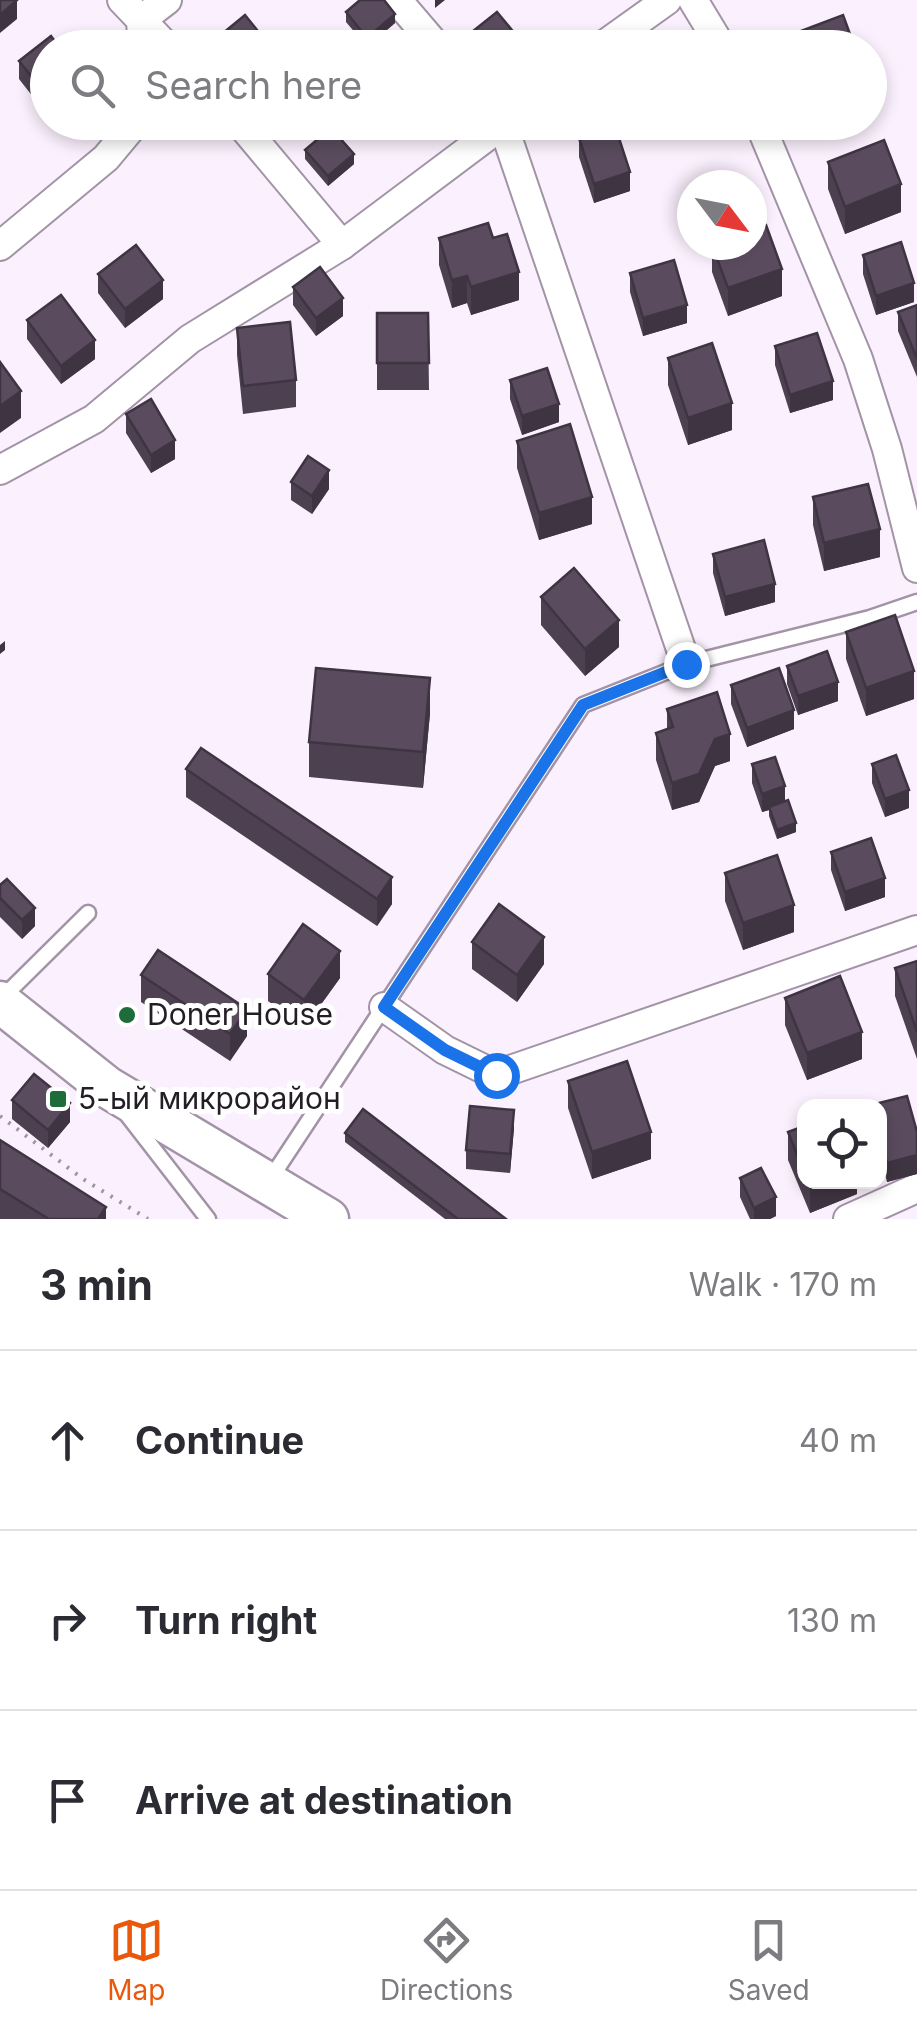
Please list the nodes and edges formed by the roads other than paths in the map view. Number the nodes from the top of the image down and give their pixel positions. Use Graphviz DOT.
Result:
graph roads {
  1 [pos="167,0"];
  2 [pos="397,0"];
  3 [pos="666,0"];
  4 [pos="692,0"];
  5 [pos="135,22"];
  6 [pos="423,30"];
  7 [pos="625,30"];
  8 [pos="711,30"];
  9 [pos="121,140"];
  10 [pos="253,140"];
  11 [pos="481,140"];
  12 [pos="510,140"];
  13 [pos="766,140"];
  14 [pos="342,245"];
  15 [pos="0,246"];
  16 [pos="0,470"];
  17 [pos="917,568"];
  18 [pos="917,602"];
  19 [pos="686,664"];
  20 [pos="88,912"];
  21 [pos="917,930"];
  22 [pos="0,1001"];
  23 [pos="384,1007"];
  24 [pos="107,1087"];
  25 [pos="917,1188"];
  26 [pos="296,1202"];
  27 [pos="208,1219"];
  28 [pos="848,1219"];
  1 -- 5 [label="street"];
  2 -- 6 [label="street"];
  3 -- 7 [label="street"];
  4 -- 8 [label="street"];
  9 -- 15 [label="street"];
  10 -- 14 [label="street"];
  11 -- 14 [label="street"];
  12 -- 19 [label="street"];
  13 -- 17 [label="street"];
  14 -- 16 [label="street"];
  18 -- 19 [label="lane"];
  19 -- 23 [label="lane"];
  20 -- 22 [label="lane"];
  21 -- 23 [label="street"];
  22 -- 24 [label="main road"];
  23 -- 26 [label="lane"];
  24 -- 26 [label="main road"];
  24 -- 27 [label="lane"];
  25 -- 28 [label="street"];
}
